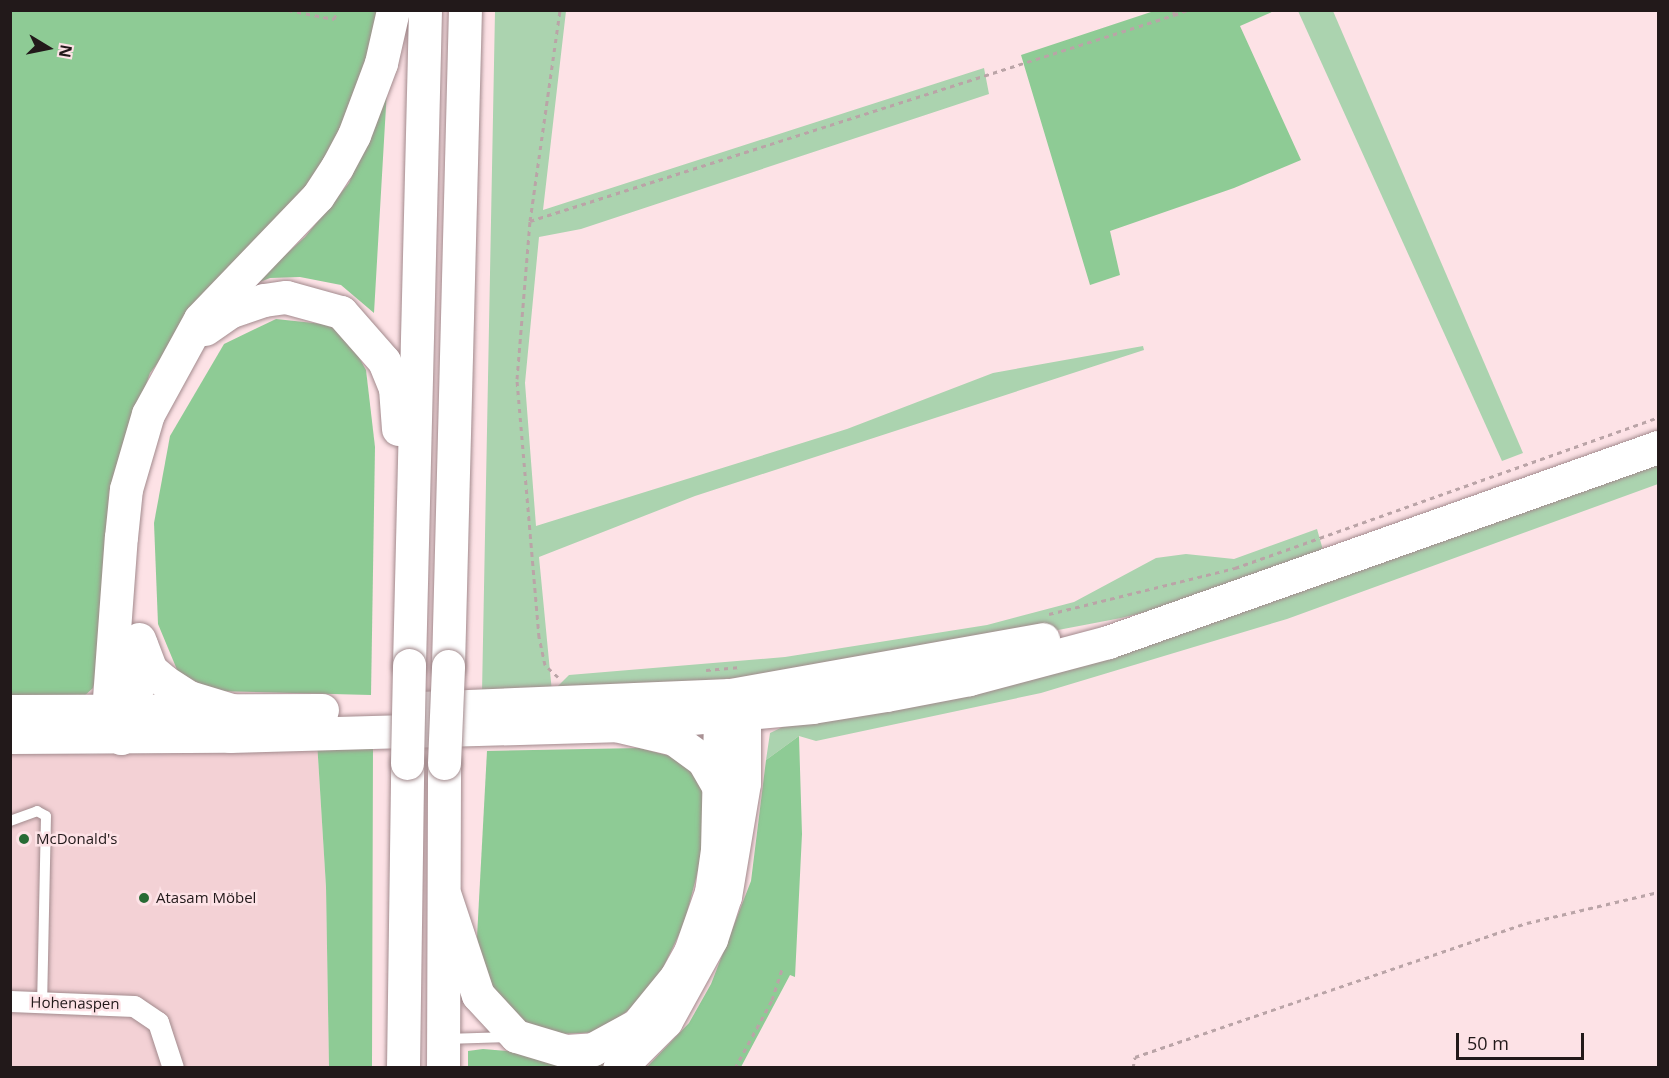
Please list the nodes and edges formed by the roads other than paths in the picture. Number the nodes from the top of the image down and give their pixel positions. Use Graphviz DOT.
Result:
graph roads {
  1 [pos="393,10"];
  2 [pos="425,10"];
  3 [pos="465,10"];
  4 [pos="185,345"];
  5 [pos="1659,447"];
  6 [pos="121,537"];
  7 [pos="413,542"];
  8 [pos="141,645"];
  9 [pos="734,698"];
  10 [pos="10,711"];
  11 [pos="235,711"];
  12 [pos="121,721"];
  13 [pos="615,725"];
  14 [pos="10,737"];
  15 [pos="720,789"];
  16 [pos="10,821"];
  17 [pos="445,896"];
  18 [pos="10,1001"];
  19 [pos="42,1001"];
  20 [pos="516,1036"];
  21 [pos="443,1053"];
  22 [pos="173,1068"];
  23 [pos="403,1068"];
  24 [pos="619,1068"];
  1 -- 4 [label="main road"];
  2 -- 7 [label="main road"];
  3 -- 17 [label="main road, bridge"];
  4 -- 6 [label="main road"];
  4 -- 7 [label="main road"];
  5 -- 9 [label="main road"];
  6 -- 8 [label="main road"];
  6 -- 12 [label="main road"];
  7 -- 23 [label="main road, bridge"];
  8 -- 11 [label="main road"];
  8 -- 12 [label="main road"];
  9 -- 11 [label="main road"];
  9 -- 13 [label="main road"];
  9 -- 15 [label="main road"];
  9 -- 24 [label="main road"];
  10 -- 12 [label="main road"];
  11 -- 12 [label="main road"];
  12 -- 13 [label="main road"];
  12 -- 14 [label="main road"];
  13 -- 15 [label="main road"];
  15 -- 20 [label="main road"];
  16 -- 19 [label="lane"];
  17 -- 20 [label="main road"];
  17 -- 21 [label="main road"];
  18 -- 19 [label="street, Hohenaspen"];
  19 -- 22 [label="street, Hohenaspen"];
  20 -- 21 [label="lane"];
}
